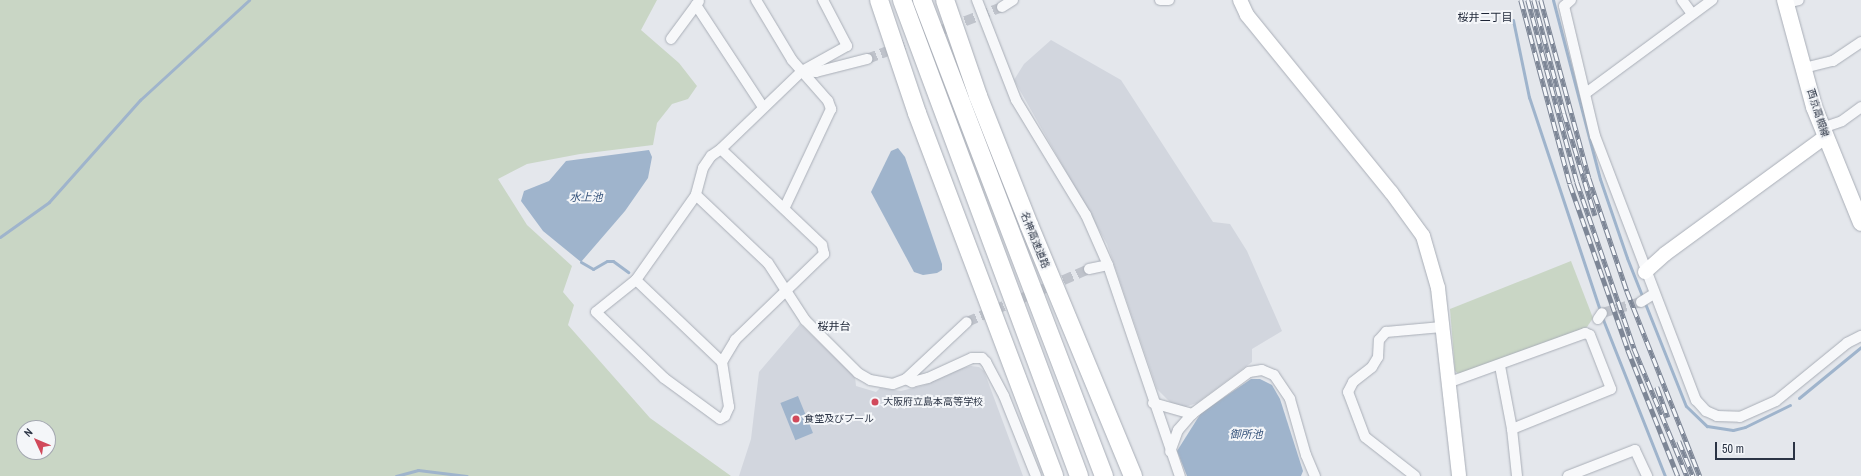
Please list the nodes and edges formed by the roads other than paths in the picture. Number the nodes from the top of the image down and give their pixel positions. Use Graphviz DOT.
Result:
graph roads {
  1 [pos="756,0"];
  2 [pos="823,0"];
  3 [pos="879,0"];
  4 [pos="902,0"];
  5 [pos="922,0"];
  6 [pos="945,0"];
  7 [pos="977,0"];
  8 [pos="1013,0"];
  9 [pos="1160,0"];
  10 [pos="1169,0"];
  11 [pos="1240,0"];
  12 [pos="1571,0"];
  13 [pos="1682,0"];
  14 [pos="1712,0"];
  15 [pos="1790,1"];
  16 [pos="698,3"];
  17 [pos="1002,7"];
  18 [pos="1692,14"];
  19 [pos="670,39"];
  20 [pos="1861,42"];
  21 [pos="867,59"];
  22 [pos="1804,68"];
  23 [pos="802,71"];
  24 [pos="1586,93"];
  25 [pos="763,107"];
  26 [pos="1861,107"];
  27 [pos="1824,133"];
  28 [pos="722,149"];
  29 [pos="696,195"];
  30 [pos="784,209"];
  31 [pos="1861,223"];
  32 [pos="1108,265"];
  33 [pos="1089,269"];
  34 [pos="1645,272"];
  35 [pos="636,280"];
  36 [pos="787,291"];
  37 [pos="1654,294"];
  38 [pos="1641,302"];
  39 [pos="967,322"];
  40 [pos="1442,327"];
  41 [pos="1861,336"];
  42 [pos="722,362"];
  43 [pos="1500,366"];
  44 [pos="906,379"];
  45 [pos="1450,382"];
  46 [pos="1153,403"];
  47 [pos="1192,414"];
  48 [pos="1512,429"];
  49 [pos="1170,452"];
  50 [pos="1036,476"];
  51 [pos="1054,476"];
  52 [pos="1079,476"];
  53 [pos="1104,476"];
  54 [pos="1133,476"];
  55 [pos="1180,476"];
  56 [pos="1315,476"];
  57 [pos="1415,476"];
  58 [pos="1459,476"];
  59 [pos="1516,476"];
  60 [pos="1568,476"];
  61 [pos="1646,476"];
  1 -- 23 [label="street"];
  2 -- 23 [label="street"];
  3 -- 51 [label="highway"];
  4 -- 52 [label="highway"];
  5 -- 53 [label="highway, 名神高速道路"];
  6 -- 54 [label="highway, 名神高速道路"];
  7 -- 32 [label="street"];
  8 -- 17 [label="street"];
  9 -- 10 [label="street"];
  11 -- 40 [label="street"];
  12 -- 24 [label="street"];
  13 -- 18 [label="street"];
  14 -- 18 [label="street"];
  15 -- 22 [label="main road, 西京高槻線"];
  16 -- 19 [label="street"];
  16 -- 25 [label="street"];
  18 -- 24 [label="street"];
  20 -- 22 [label="street"];
  21 -- 23 [label="street"];
  22 -- 27 [label="main road, 西京高槻線"];
  23 -- 25 [label="street"];
  23 -- 30 [label="street"];
  24 -- 34 [label="street"];
  25 -- 28 [label="street"];
  26 -- 27 [label="street"];
  27 -- 31 [label="main road, 西京高槻線"];
  27 -- 34 [label="street"];
  28 -- 29 [label="street"];
  28 -- 30 [label="street"];
  29 -- 35 [label="street"];
  29 -- 36 [label="street"];
  30 -- 36 [label="street"];
  32 -- 33 [label="street"];
  32 -- 46 [label="street"];
  34 -- 37 [label="street"];
  35 -- 42 [label="street"];
  35 -- 42 [label="street"];
  36 -- 42 [label="street"];
  36 -- 44 [label="street"];
  37 -- 38 [label="street"];
  37 -- 41 [label="street"];
  39 -- 44 [label="street"];
  40 -- 45 [label="street"];
  40 -- 57 [label="street"];
  43 -- 45 [label="street"];
  43 -- 48 [label="street"];
  43 -- 48 [label="street"];
  44 -- 50 [label="street"];
  45 -- 58 [label="street"];
  46 -- 47 [label="street"];
  46 -- 49 [label="street"];
  47 -- 49 [label="street"];
  47 -- 56 [label="street"];
  48 -- 59 [label="street"];
  49 -- 55 [label="street"];
  60 -- 61 [label="street"];
}
